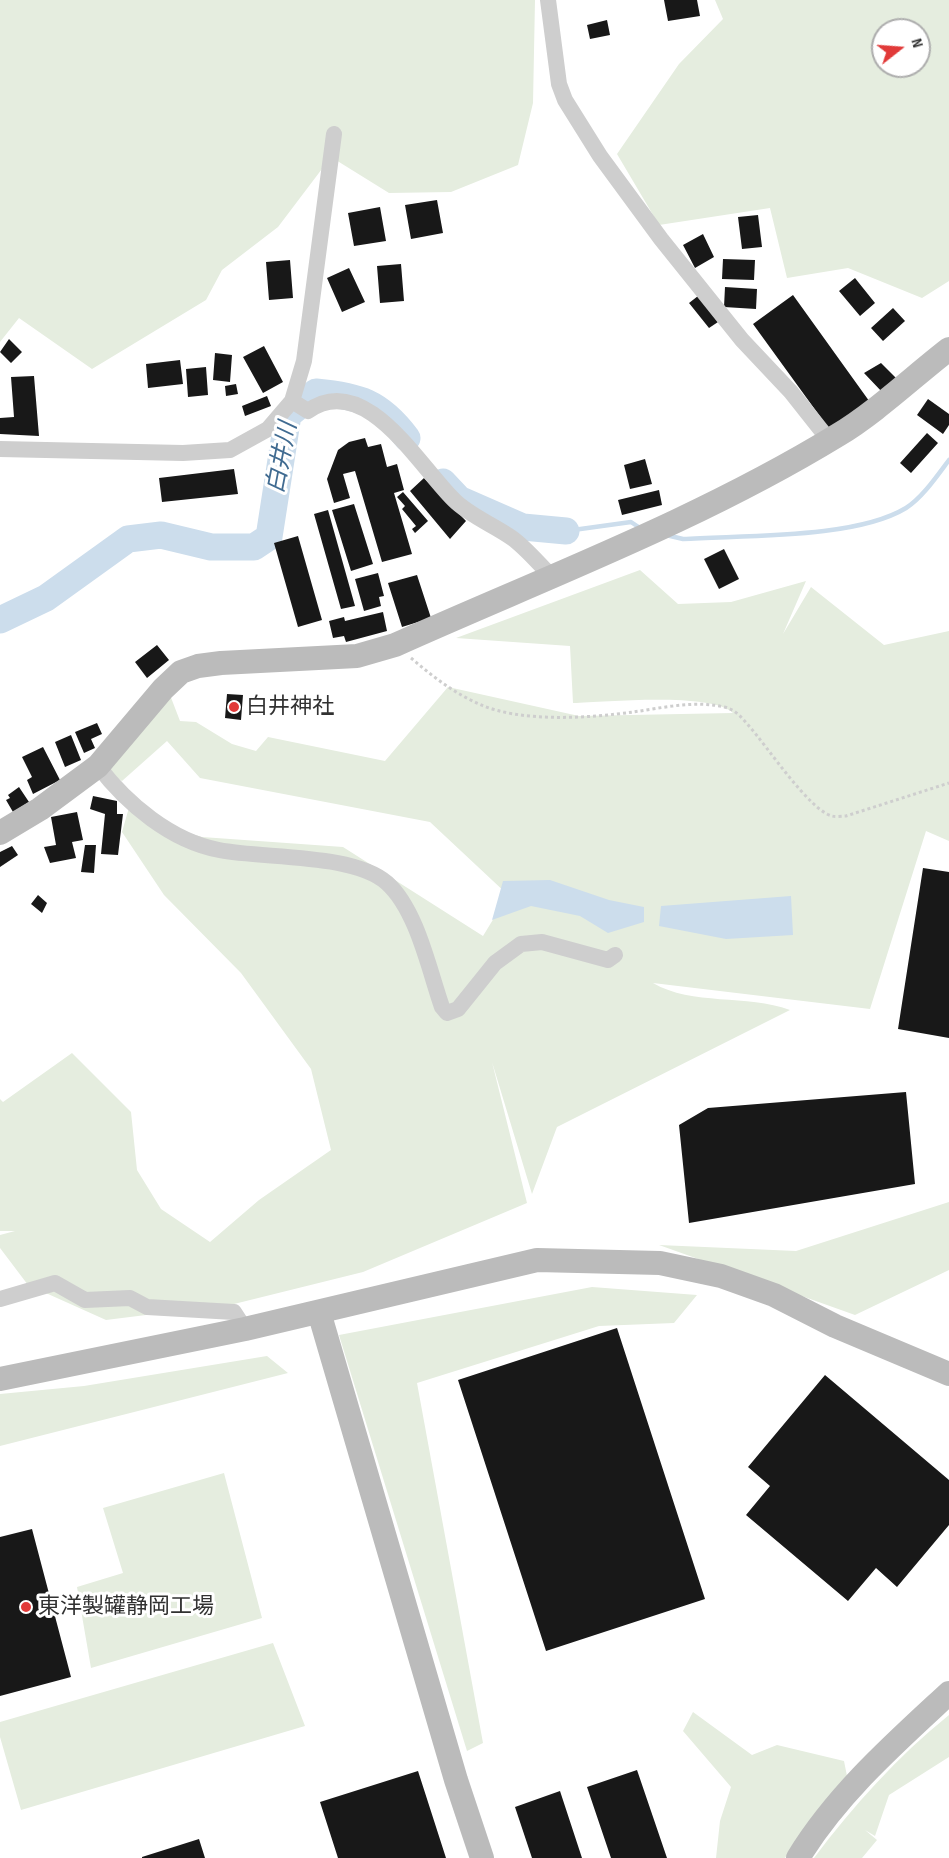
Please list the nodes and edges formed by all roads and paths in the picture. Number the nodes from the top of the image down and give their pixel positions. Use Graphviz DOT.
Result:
graph roads {
  1 [pos="548,0"];
  2 [pos="334,134"];
  3 [pos="949,349"];
  4 [pos="292,400"];
  5 [pos="829,440"];
  6 [pos="0,448"];
  7 [pos="552,577"];
  8 [pos="394,645"];
  9 [pos="98,766"];
  10 [pos="949,783"];
  11 [pos="0,833"];
  12 [pos="615,955"];
  13 [pos="0,1299"];
  14 [pos="319,1312"];
  15 [pos="245,1329"];
  16 [pos="949,1374"];
  17 [pos="0,1379"];
  18 [pos="949,1693"];
  19 [pos="482,1858"];
  20 [pos="798,1858"];
  1 -- 5 [label="street"];
  2 -- 4 [label="street"];
  3 -- 5 [label="street"];
  4 -- 6 [label="street"];
  4 -- 7 [label="street"];
  5 -- 7 [label="street"];
  7 -- 8 [label="street"];
  8 -- 9 [label="street"];
  8 -- 10 [label="path"];
  9 -- 11 [label="street"];
  9 -- 12 [label="street"];
  13 -- 15 [label="street"];
  14 -- 15 [label="street"];
  14 -- 16 [label="street"];
  14 -- 19 [label="street"];
  15 -- 17 [label="street"];
  18 -- 20 [label="street"];
}
